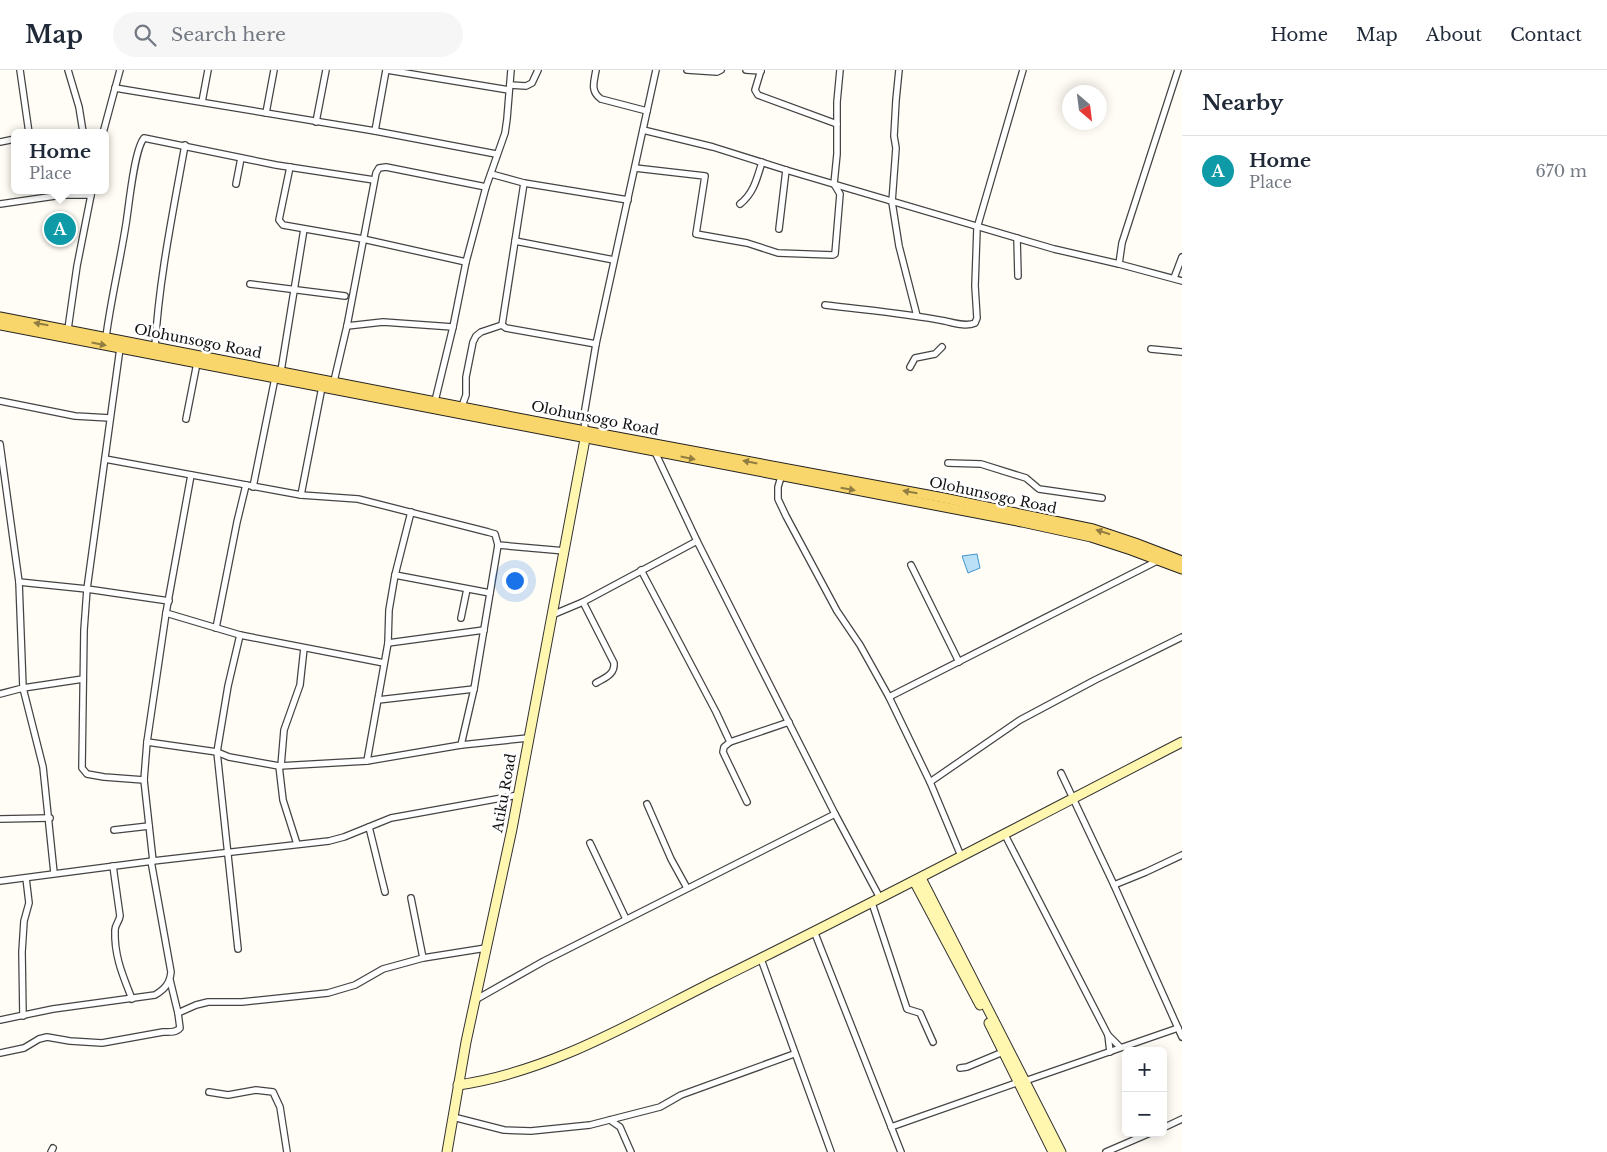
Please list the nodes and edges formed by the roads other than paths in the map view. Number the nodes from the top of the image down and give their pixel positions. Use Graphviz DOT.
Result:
graph roads {
  1 [pos="20,70"];
  2 [pos="68,70"];
  3 [pos="120,70"];
  4 [pos="208,70"];
  5 [pos="274,70"];
  6 [pos="326,70"];
  7 [pos="387,70"];
  8 [pos="511,70"];
  9 [pos="538,70"];
  10 [pos="596,70"];
  11 [pos="656,70"];
  12 [pos="687,70"];
  13 [pos="721,70"];
  14 [pos="746,70"];
  15 [pos="761,70"];
  16 [pos="840,70"];
  17 [pos="899,70"];
  18 [pos="1023,70"];
  19 [pos="1178,70"];
  20 [pos="509,87"];
  21 [pos="115,88"];
  22 [pos="202,102"];
  23 [pos="648,111"];
  24 [pos="266,113"];
  25 [pos="316,122"];
  26 [pos="837,124"];
  27 [pos="28,129"];
  28 [pos="82,129"];
  29 [pos="103,129"];
  30 [pos="643,130"];
  31 [pos="376,131"];
  32 [pos="185,145"];
  33 [pos="496,154"];
  34 [pos="241,158"];
  35 [pos="762,162"];
  36 [pos="290,167"];
  37 [pos="635,168"];
  38 [pos="786,170"];
  39 [pos="491,174"];
  40 [pos="374,180"];
  41 [pos="524,183"];
  42 [pos="236,184"];
  43 [pos="834,184"];
  44 [pos="486,187"];
  45 [pos="76,194"];
  46 [pos="91,194"];
  47 [pos="628,200"];
  48 [pos="892,202"];
  49 [pos="0,204"];
  50 [pos="740,204"];
  51 [pos="304,228"];
  52 [pos="778,228"];
  53 [pos="977,228"];
  54 [pos="1017,238"];
  55 [pos="363,239"];
  56 [pos="515,241"];
  57 [pos="1182,258"];
  58 [pos="614,260"];
  59 [pos="466,262"];
  60 [pos="1118,264"];
  61 [pos="1018,276"];
  62 [pos="1174,278"];
  63 [pos="1182,281"];
  64 [pos="250,284"];
  65 [pos="294,290"];
  66 [pos="345,296"];
  67 [pos="825,305"];
  68 [pos="916,316"];
  69 [pos="0,317"];
  70 [pos="0,325"];
  71 [pos="502,325"];
  72 [pos="347,326"];
  73 [pos="453,327"];
  74 [pos="68,329"];
  75 [pos="106,337"];
  76 [pos="596,344"];
  77 [pos="155,347"];
  78 [pos="942,347"];
  79 [pos="120,348"];
  80 [pos="1151,349"];
  81 [pos="1182,352"];
  82 [pos="197,363"];
  83 [pos="910,366"];
  84 [pos="278,374"];
  85 [pos="334,381"];
  86 [pos="322,387"];
  87 [pos="0,401"];
  88 [pos="435,401"];
  89 [pos="462,406"];
  90 [pos="110,418"];
  91 [pos="186,419"];
  92 [pos="585,435"];
  93 [pos="0,444"];
  94 [pos="655,452"];
  95 [pos="105,459"];
  96 [pos="948,463"];
  97 [pos="2,476"];
  98 [pos="191,476"];
  99 [pos="781,477"];
  100 [pos="246,485"];
  101 [pos="253,487"];
  102 [pos="301,495"];
  103 [pos="1102,498"];
  104 [pos="411,512"];
  105 [pos="1023,519"];
  106 [pos="697,541"];
  107 [pos="498,545"];
  108 [pos="564,551"];
  109 [pos="1159,560"];
  110 [pos="1182,561"];
  111 [pos="911,566"];
  112 [pos="1182,569"];
  113 [pos="641,570"];
  114 [pos="394,575"];
  115 [pos="19,582"];
  116 [pos="88,589"];
  117 [pos="466,589"];
  118 [pos="490,593"];
  119 [pos="168,601"];
  120 [pos="583,602"];
  121 [pos="166,613"];
  122 [pos="552,615"];
  123 [pos="461,618"];
  124 [pos="216,628"];
  125 [pos="484,630"];
  126 [pos="240,635"];
  127 [pos="1182,637"];
  128 [pos="388,643"];
  129 [pos="304,648"];
  130 [pos="959,662"];
  131 [pos="384,663"];
  132 [pos="83,679"];
  133 [pos="596,683"];
  134 [pos="23,688"];
  135 [pos="474,689"];
  136 [pos="0,694"];
  137 [pos="889,696"];
  138 [pos="378,700"];
  139 [pos="789,722"];
  140 [pos="528,738"];
  141 [pos="147,742"];
  142 [pos="730,742"];
  143 [pos="1182,742"];
  144 [pos="461,745"];
  145 [pos="217,752"];
  146 [pos="367,762"];
  147 [pos="280,766"];
  148 [pos="1061,773"];
  149 [pos="144,780"];
  150 [pos="930,782"];
  151 [pos="518,795"];
  152 [pos="1072,799"];
  153 [pos="747,802"];
  154 [pos="647,804"];
  155 [pos="835,814"];
  156 [pos="50,818"];
  157 [pos="0,819"];
  158 [pos="149,826"];
  159 [pos="369,827"];
  160 [pos="114,830"];
  161 [pos="1004,833"];
  162 [pos="590,843"];
  163 [pos="297,844"];
  164 [pos="228,853"];
  165 [pos="1182,855"];
  166 [pos="961,856"];
  167 [pos="152,861"];
  168 [pos="113,866"];
  169 [pos="54,873"];
  170 [pos="26,878"];
  171 [pos="918,880"];
  172 [pos="0,881"];
  173 [pos="1114,884"];
  174 [pos="687,888"];
  175 [pos="385,892"];
  176 [pos="411,898"];
  177 [pos="876,901"];
  178 [pos="626,919"];
  179 [pos="814,931"];
  180 [pos="486,948"];
  181 [pos="238,950"];
  182 [pos="423,958"];
  183 [pos="760,959"];
  184 [pos="170,980"];
  185 [pos="132,999"];
  186 [pos="475,1000"];
  187 [pos="178,1013"];
  188 [pos="22,1016"];
  189 [pos="0,1020"];
  190 [pos="1178,1028"];
  191 [pos="1108,1035"];
  192 [pos="1182,1037"];
  193 [pos="933,1042"];
  194 [pos="1120,1047"];
  195 [pos="1003,1052"];
  196 [pos="1110,1052"];
  197 [pos="0,1054"];
  198 [pos="794,1054"];
  199 [pos="960,1068"];
  200 [pos="1022,1081"];
  201 [pos="458,1084"];
  202 [pos="209,1092"];
  203 [pos="626,1115"];
  204 [pos="453,1117"];
  205 [pos="1182,1119"];
  206 [pos="610,1120"];
  207 [pos="1167,1126"];
  208 [pos="620,1127"];
  209 [pos="891,1127"];
  210 [pos="1141,1137"];
  211 [pos="287,1152"];
  212 [pos="447,1152"];
  213 [pos="631,1152"];
  214 [pos="831,1152"];
  215 [pos="901,1152"];
  216 [pos="1053,1152"];
  217 [pos="1060,1152"];
  218 [pos="1106,1152"];
  1 -- 27 [label="street"];
  2 -- 28 [label="street"];
  3 -- 21 [label="street"];
  4 -- 22 [label="street"];
  5 -- 24 [label="street"];
  6 -- 25 [label="street"];
  7 -- 20 [label="street"];
  7 -- 31 [label="street"];
  8 -- 20 [label="street"];
  9 -- 20 [label="street"];
  10 -- 23 [label="street"];
  11 -- 23 [label="street"];
  12 -- 13 [label="street"];
  14 -- 15 [label="street"];
  15 -- 26 [label="street"];
  16 -- 26 [label="street"];
  17 -- 48 [label="street"];
  18 -- 53 [label="street"];
  19 -- 60 [label="street"];
  20 -- 33 [label="street"];
  21 -- 22 [label="street"];
  21 -- 29 [label="street"];
  22 -- 24 [label="street"];
  23 -- 30 [label="street"];
  24 -- 25 [label="street"];
  25 -- 31 [label="street"];
  26 -- 43 [label="street"];
  30 -- 35 [label="street"];
  30 -- 37 [label="street"];
  31 -- 33 [label="street"];
  32 -- 34 [label="street"];
  32 -- 75 [label="street"];
  32 -- 77 [label="street"];
  33 -- 39 [label="street"];
  34 -- 36 [label="street"];
  34 -- 42 [label="street"];
  35 -- 38 [label="street"];
  35 -- 50 [label="street"];
  36 -- 40 [label="street"];
  36 -- 51 [label="street"];
  37 -- 43 [label="street"];
  37 -- 47 [label="street"];
  38 -- 43 [label="street"];
  38 -- 52 [label="street"];
  39 -- 41 [label="street"];
  39 -- 44 [label="street"];
  40 -- 44 [label="street"];
  40 -- 55 [label="street"];
  41 -- 47 [label="street"];
  41 -- 56 [label="street"];
  43 -- 48 [label="street"];
  44 -- 59 [label="street"];
  45 -- 49 [label="street"];
  46 -- 74 [label="street"];
  47 -- 58 [label="street"];
  48 -- 53 [label="street"];
  48 -- 68 [label="street"];
  51 -- 55 [label="street"];
  51 -- 65 [label="street"];
  53 -- 54 [label="street"];
  53 -- 68 [label="street"];
  54 -- 60 [label="street"];
  54 -- 61 [label="street"];
  55 -- 59 [label="street"];
  55 -- 72 [label="street"];
  56 -- 58 [label="street"];
  56 -- 71 [label="street"];
  57 -- 62 [label="street"];
  58 -- 76 [label="street"];
  59 -- 73 [label="street"];
  60 -- 62 [label="street"];
  62 -- 63 [label="street"];
  64 -- 65 [label="street"];
  65 -- 66 [label="street"];
  65 -- 84 [label="street"];
  67 -- 68 [label="street"];
  74 -- 69 [label="main road, Olohunsogo Road, one-way"];
  70 -- 79 [label="main road, Olohunsogo Road, one-way"];
  71 -- 76 [label="street"];
  71 -- 89 [label="street"];
  72 -- 73 [label="street"];
  72 -- 85 [label="street"];
  73 -- 88 [label="street"];
  74 -- 75 [label="main road, Olohunsogo Road"];
  75 -- 77 [label="main road, Olohunsogo Road"];
  76 -- 92 [label="street"];
  77 -- 84 [label="main road, Olohunsogo Road"];
  78 -- 83 [label="street"];
  79 -- 82 [label="main road, Olohunsogo Road"];
  79 -- 90 [label="street"];
  80 -- 81 [label="street"];
  82 -- 84 [label="main road, Olohunsogo Road"];
  82 -- 91 [label="street"];
  84 -- 85 [label="main road, Olohunsogo Road"];
  84 -- 86 [label="main road, Olohunsogo Road"];
  84 -- 101 [label="street"];
  85 -- 88 [label="main road, Olohunsogo Road"];
  86 -- 92 [label="main road, Olohunsogo Road"];
  86 -- 102 [label="street"];
  87 -- 90 [label="street"];
  88 -- 89 [label="main road, Olohunsogo Road"];
  89 -- 92 [label="main road, Olohunsogo Road"];
  90 -- 95 [label="street"];
  92 -- 94 [label="main road, Olohunsogo Road"];
  105 -- 92 [label="main road, Olohunsogo Road, one-way"];
  92 -- 108 [label="street, Atiku Road"];
  93 -- 97 [label="street"];
  94 -- 99 [label="main road, Olohunsogo Road, one-way"];
  94 -- 106 [label="street"];
  95 -- 98 [label="street"];
  95 -- 116 [label="street"];
  96 -- 103 [label="street"];
  97 -- 115 [label="street"];
  98 -- 100 [label="street"];
  98 -- 119 [label="street"];
  99 -- 105 [label="main road, Olohunsogo Road, one-way"];
  99 -- 137 [label="street"];
  100 -- 101 [label="street"];
  100 -- 124 [label="street"];
  101 -- 102 [label="street"];
  102 -- 104 [label="street"];
  104 -- 107 [label="street"];
  104 -- 114 [label="street"];
  105 -- 109 [label="main road, Olohunsogo Road"];
  110 -- 105 [label="main road, Olohunsogo Road, one-way"];
  106 -- 113 [label="street"];
  106 -- 139 [label="street"];
  107 -- 108 [label="street"];
  107 -- 118 [label="street"];
  108 -- 122 [label="street, Atiku Road"];
  109 -- 112 [label="main road, Olohunsogo Road"];
  109 -- 130 [label="street"];
  111 -- 130 [label="street"];
  113 -- 120 [label="street"];
  113 -- 142 [label="street"];
  114 -- 117 [label="street"];
  114 -- 128 [label="street"];
  115 -- 116 [label="street"];
  115 -- 134 [label="street"];
  116 -- 119 [label="street"];
  116 -- 132 [label="street"];
  117 -- 118 [label="street"];
  117 -- 123 [label="street"];
  118 -- 125 [label="street"];
  119 -- 121 [label="street"];
  120 -- 122 [label="street"];
  120 -- 133 [label="street"];
  121 -- 124 [label="street"];
  121 -- 141 [label="street"];
  122 -- 140 [label="street, Atiku Road"];
  124 -- 126 [label="street"];
  125 -- 128 [label="street"];
  125 -- 135 [label="street"];
  126 -- 129 [label="street"];
  126 -- 145 [label="street"];
  127 -- 150 [label="street"];
  128 -- 131 [label="street"];
  129 -- 131 [label="street"];
  129 -- 147 [label="street"];
  130 -- 137 [label="street"];
  131 -- 138 [label="street"];
  132 -- 134 [label="street"];
  132 -- 149 [label="street"];
  134 -- 136 [label="street"];
  134 -- 156 [label="street"];
  135 -- 138 [label="street"];
  135 -- 144 [label="street"];
  137 -- 150 [label="street"];
  138 -- 146 [label="street"];
  139 -- 142 [label="street"];
  139 -- 155 [label="street"];
  140 -- 144 [label="street"];
  140 -- 151 [label="street, Atiku Road"];
  141 -- 145 [label="street"];
  141 -- 149 [label="street"];
  142 -- 153 [label="street"];
  143 -- 152 [label="street"];
  144 -- 146 [label="street"];
  145 -- 147 [label="street"];
  145 -- 164 [label="street"];
  146 -- 147 [label="street"];
  147 -- 163 [label="street"];
  148 -- 152 [label="street"];
  149 -- 158 [label="street"];
  150 -- 166 [label="street"];
  151 -- 159 [label="street"];
  151 -- 180 [label="street, Atiku Road"];
  152 -- 161 [label="street"];
  152 -- 173 [label="street"];
  154 -- 174 [label="street"];
  155 -- 174 [label="street"];
  155 -- 177 [label="street"];
  156 -- 157 [label="street"];
  156 -- 169 [label="street"];
  158 -- 160 [label="street"];
  158 -- 167 [label="street"];
  159 -- 163 [label="street"];
  159 -- 175 [label="street"];
  161 -- 166 [label="street"];
  161 -- 191 [label="street"];
  162 -- 178 [label="street"];
  163 -- 164 [label="street"];
  164 -- 167 [label="street"];
  164 -- 181 [label="street"];
  165 -- 173 [label="street"];
  166 -- 171 [label="street"];
  167 -- 168 [label="street"];
  167 -- 184 [label="street"];
  168 -- 169 [label="street"];
  168 -- 185 [label="street"];
  169 -- 170 [label="street"];
  170 -- 172 [label="street"];
  170 -- 188 [label="street"];
  171 -- 177 [label="street"];
  171 -- 195 [label="street"];
  171 -- 200 [label="street"];
  173 -- 190 [label="street"];
  174 -- 178 [label="street"];
  176 -- 182 [label="street"];
  177 -- 179 [label="street"];
  177 -- 193 [label="street"];
  178 -- 186 [label="street"];
  179 -- 183 [label="street"];
  179 -- 209 [label="street"];
  180 -- 182 [label="street"];
  180 -- 186 [label="street, Atiku Road"];
  182 -- 187 [label="street"];
  183 -- 198 [label="street"];
  183 -- 201 [label="street"];
  184 -- 185 [label="street"];
  184 -- 187 [label="street"];
  185 -- 188 [label="street"];
  186 -- 201 [label="street, Atiku Road"];
  187 -- 197 [label="street"];
  188 -- 189 [label="street"];
  190 -- 192 [label="street"];
  190 -- 194 [label="street"];
  191 -- 194 [label="street"];
  191 -- 196 [label="street"];
  194 -- 196 [label="street"];
  195 -- 199 [label="street"];
  195 -- 200 [label="street"];
  196 -- 200 [label="street"];
  198 -- 203 [label="street"];
  198 -- 214 [label="street"];
  200 -- 209 [label="street"];
  200 -- 216 [label="street"];
  200 -- 217 [label="street"];
  201 -- 204 [label="street, Atiku Road"];
  202 -- 211 [label="street"];
  203 -- 206 [label="street"];
  203 -- 208 [label="street"];
  204 -- 206 [label="street"];
  204 -- 212 [label="street, Atiku Road"];
  205 -- 207 [label="street"];
  206 -- 208 [label="street"];
  208 -- 213 [label="street"];
  209 -- 215 [label="street"];
  210 -- 218 [label="street"];
}
